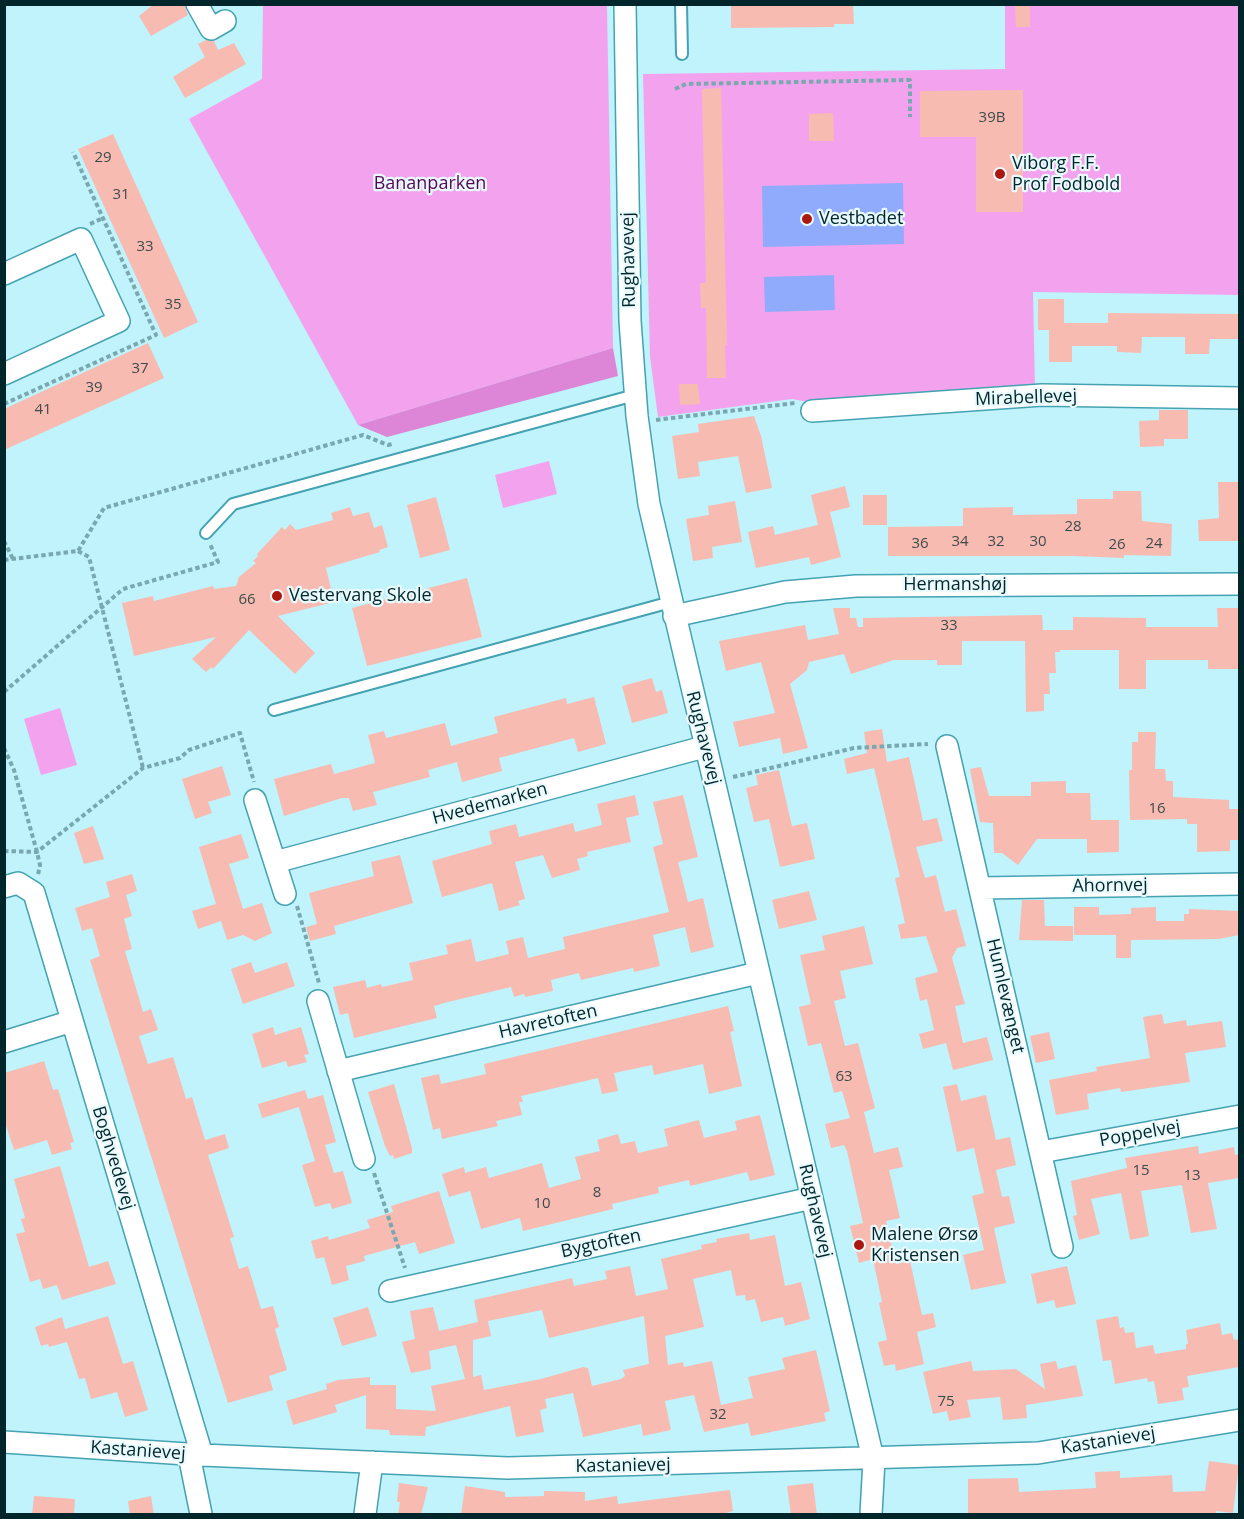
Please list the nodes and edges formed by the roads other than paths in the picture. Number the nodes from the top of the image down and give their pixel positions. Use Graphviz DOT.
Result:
graph roads {
  1 [pos="197,4"];
  2 [pos="625,4"];
  3 [pos="681,4"];
  4 [pos="225,21"];
  5 [pos="682,54"];
  6 [pos="4,274"];
  7 [pos="4,374"];
  8 [pos="635,395"];
  9 [pos="1239,398"];
  10 [pos="812,411"];
  11 [pos="206,532"];
  12 [pos="1239,584"];
  13 [pos="673,609"];
  14 [pos="274,710"];
  15 [pos="947,746"];
  16 [pos="704,747"];
  17 [pos="255,800"];
  18 [pos="275,862"];
  19 [pos="1239,884"];
  20 [pos="4,887"];
  21 [pos="980,888"];
  22 [pos="285,894"];
  23 [pos="758,973"];
  24 [pos="318,1001"];
  25 [pos="72,1021"];
  26 [pos="4,1042"];
  27 [pos="338,1071"];
  28 [pos="1239,1116"];
  29 [pos="1041,1152"];
  30 [pos="364,1159"];
  31 [pos="812,1198"];
  32 [pos="1062,1247"];
  33 [pos="400,1288"];
  34 [pos="1239,1420"];
  35 [pos="4,1442"];
  36 [pos="195,1455"];
  37 [pos="874,1460"];
  38 [pos="372,1462"];
  39 [pos="201,1515"];
  40 [pos="365,1515"];
  41 [pos="871,1515"];
  1 -- 4 [label="street"];
  2 -- 8 [label="street, Rughavevej"];
  3 -- 5 [label="lane"];
  6 -- 7 [label="street"];
  8 -- 11 [label="lane"];
  8 -- 13 [label="street, Rughavevej"];
  9 -- 10 [label="street, Mirabellevej"];
  12 -- 13 [label="street, Hermanshøj"];
  13 -- 14 [label="lane"];
  13 -- 16 [label="street, Rughavevej"];
  15 -- 21 [label="street, Humlevænget"];
  16 -- 18 [label="street, Hvedemarken"];
  16 -- 23 [label="street, Rughavevej"];
  17 -- 18 [label="street"];
  18 -- 22 [label="street"];
  19 -- 21 [label="street, Ahornvej"];
  20 -- 25 [label="street, Boghvedevej"];
  21 -- 29 [label="street, Humlevænget"];
  23 -- 27 [label="street, Havretoften"];
  23 -- 31 [label="street, Rughavevej"];
  24 -- 27 [label="street"];
  25 -- 26 [label="street"];
  25 -- 36 [label="street, Boghvedevej"];
  27 -- 30 [label="street"];
  28 -- 29 [label="street, Poppelvej"];
  29 -- 32 [label="street, Humlevænget"];
  31 -- 33 [label="street, Bygtoften"];
  31 -- 37 [label="street, Rughavevej"];
  34 -- 37 [label="street, Kastanievej"];
  35 -- 36 [label="street, Kastanievej"];
  36 -- 38 [label="street, Kastanievej"];
  36 -- 39 [label="street, Boghvedevej"];
  37 -- 38 [label="street, Kastanievej"];
  37 -- 41 [label="street, Rughavevej"];
  38 -- 40 [label="street"];
}
